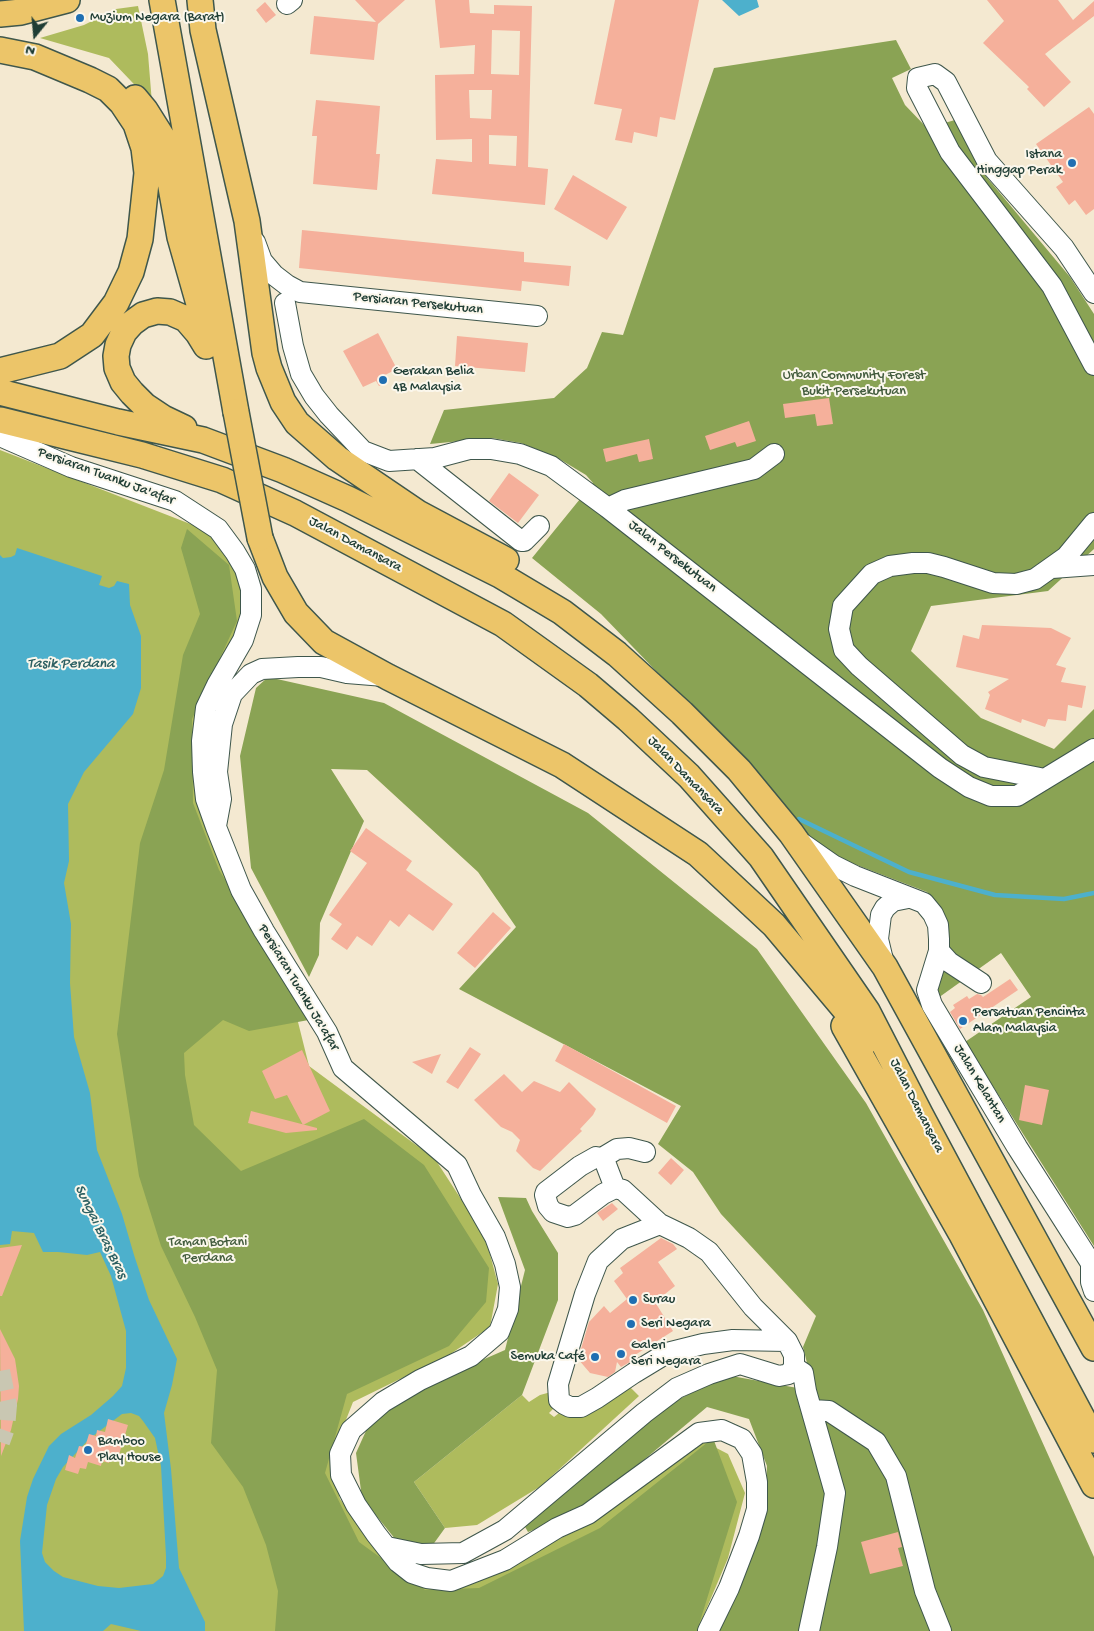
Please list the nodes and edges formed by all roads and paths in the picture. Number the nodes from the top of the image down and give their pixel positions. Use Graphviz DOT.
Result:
graph roads {
  1 [pos="67,0"];
  2 [pos="200,0"];
  3 [pos="163,3"];
  4 [pos="0,14"];
  5 [pos="0,50"];
  6 [pos="35,57"];
  7 [pos="247,221"];
  8 [pos="1094,293"];
  9 [pos="292,298"];
  10 [pos="537,316"];
  11 [pos="215,361"];
  12 [pos="1094,365"];
  13 [pos="0,371"];
  14 [pos="275,382"];
  15 [pos="0,392"];
  16 [pos="236,412"];
  17 [pos="0,420"];
  18 [pos="0,436"];
  19 [pos="203,440"];
  20 [pos="774,454"];
  21 [pos="417,458"];
  22 [pos="608,508"];
  23 [pos="1094,523"];
  24 [pos="539,526"];
  25 [pos="1094,565"];
  26 [pos="1052,568"];
  27 [pos="617,654"];
  28 [pos="388,677"];
  29 [pos="1094,749"];
  30 [pos="1045,779"];
  31 [pos="216,827"];
  32 [pos="790,833"];
  33 [pos="908,898"];
  34 [pos="939,951"];
  35 [pos="809,966"];
  36 [pos="885,967"];
  37 [pos="981,983"];
  38 [pos="920,1114"];
  39 [pos="644,1152"];
  40 [pos="602,1158"];
  41 [pos="614,1188"];
  42 [pos="660,1224"];
  43 [pos="1092,1266"];
  44 [pos="1094,1291"];
  45 [pos="787,1341"];
  46 [pos="1094,1348"];
  47 [pos="1050,1358"];
  48 [pos="794,1368"];
  49 [pos="812,1410"];
  50 [pos="1094,1440"];
  51 [pos="1094,1465"];
  52 [pos="1094,1485"];
  53 [pos="387,1547"];
  54 [pos="421,1554"];
  55 [pos="421,1576"];
  56 [pos="708,1631"];
  57 [pos="809,1631"];
  58 [pos="941,1631"];
  1 -- 4 [label="main road"];
  2 -- 7 [label="main road"];
  3 -- 16 [label="main road"];
  5 -- 6 [label="main road"];
  6 -- 11 [label="main road"];
  6 -- 13 [label="main road"];
  7 -- 9 [label="street"];
  7 -- 14 [label="main road"];
  8 -- 12 [label="street"];
  9 -- 10 [label="street, Persiaran Persekutuan"];
  9 -- 14 [label="street"];
  9 -- 21 [label="street, Jalan Persekutuan"];
  11 -- 16 [label="main road"];
  11 -- 19 [label="main road"];
  14 -- 27 [label="main road"];
  15 -- 19 [label="main road"];
  16 -- 28 [label="main road, bridge"];
  17 -- 38 [label="main road, Jalan Damansara"];
  18 -- 31 [label="street, Persiaran Tuanku Ja'afar"];
  19 -- 27 [label="main road"];
  20 -- 22 [label="street"];
  21 -- 22 [label="street, Jalan Persekutuan"];
  21 -- 24 [label="street"];
  22 -- 30 [label="street, Jalan Persekutuan"];
  23 -- 26 [label="street"];
  25 -- 26 [label="street"];
  26 -- 30 [label="street"];
  27 -- 32 [label="main road"];
  28 -- 31 [label="street, Persiaran Tuanku Ja'afar"];
  28 -- 35 [label="main road"];
  29 -- 30 [label="street, Jalan Persekutuan"];
  31 -- 53 [label="street, Persiaran Tuanku Ja'afar"];
  32 -- 33 [label="street, Jalan Kelantan"];
  32 -- 36 [label="main road"];
  33 -- 34 [label="street, Jalan Kelantan"];
  33 -- 36 [label="street"];
  34 -- 37 [label="street"];
  34 -- 43 [label="street, Jalan Kelantan"];
  35 -- 38 [label="main road"];
  35 -- 52 [label="main road"];
  36 -- 46 [label="main road"];
  38 -- 47 [label="main road, Jalan Damansara"];
  39 -- 40 [label="street"];
  40 -- 41 [label="street"];
  40 -- 41 [label="street"];
  41 -- 42 [label="street"];
  42 -- 45 [label="street"];
  42 -- 45 [label="street"];
  43 -- 44 [label="street"];
  45 -- 48 [label="street"];
  47 -- 50 [label="main road, Jalan Damansara"];
  47 -- 51 [label="main road"];
  48 -- 49 [label="street"];
  48 -- 54 [label="street"];
  49 -- 57 [label="street"];
  49 -- 58 [label="street"];
  53 -- 54 [label="street"];
  53 -- 55 [label="street, Persiaran Tuanku Ja'afar"];
  54 -- 55 [label="street"];
  55 -- 56 [label="street, Persiaran Tuanku Ja'afar"];
}
